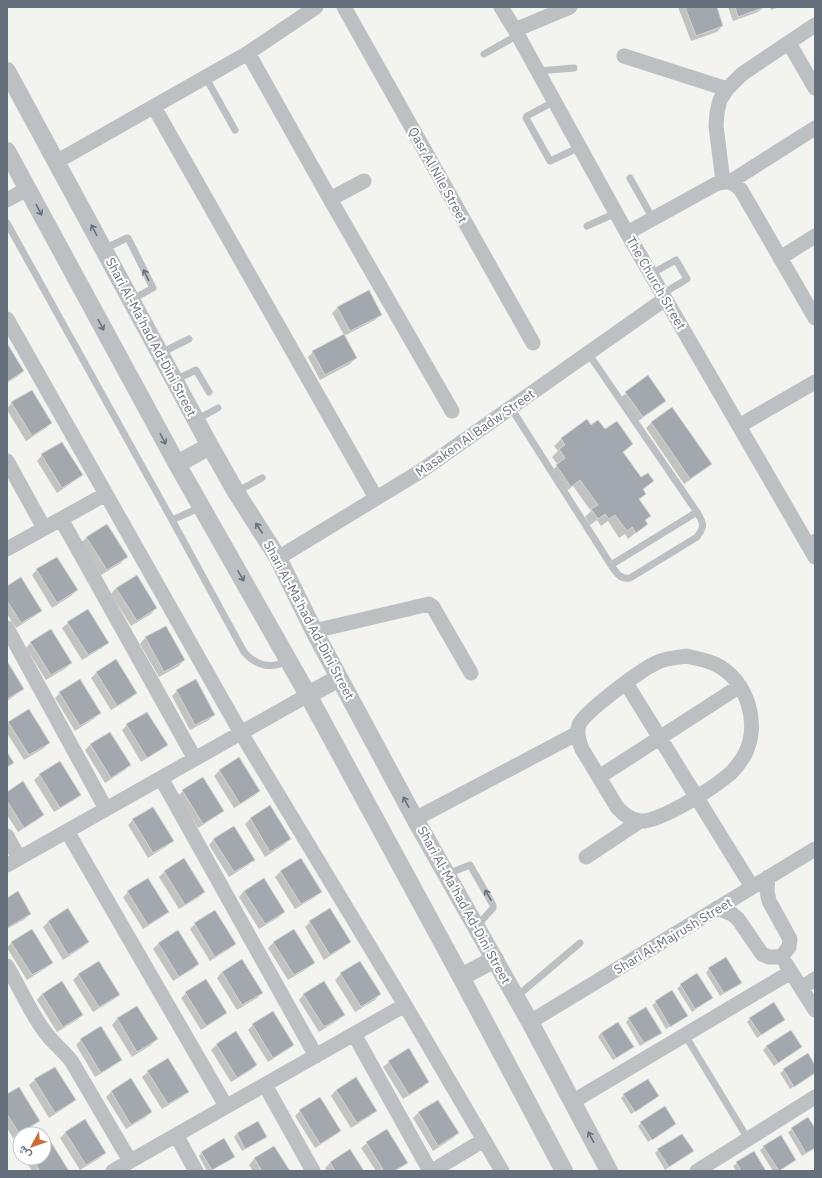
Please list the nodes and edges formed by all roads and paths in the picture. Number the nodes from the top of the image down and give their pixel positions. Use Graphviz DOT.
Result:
graph roads {
  1 [pos="316,7"];
  2 [pos="344,7"];
  3 [pos="501,7"];
  4 [pos="570,7"];
  5 [pos="296,12"];
  6 [pos="815,25"];
  7 [pos="516,32"];
  8 [pos="789,42"];
  9 [pos="248,53"];
  10 [pos="484,54"];
  11 [pos="624,56"];
  12 [pos="574,68"];
  13 [pos="7,71"];
  14 [pos="538,71"];
  15 [pos="206,78"];
  16 [pos="815,88"];
  17 [pos="726,89"];
  18 [pos="555,101"];
  19 [pos="154,107"];
  20 [pos="815,128"];
  21 [pos="236,130"];
  22 [pos="580,147"];
  23 [pos="7,151"];
  24 [pos="56,162"];
  25 [pos="630,178"];
  26 [pos="364,181"];
  27 [pos="727,182"];
  28 [pos="27,189"];
  29 [pos="330,199"];
  30 [pos="7,200"];
  31 [pos="616,212"];
  32 [pos="653,220"];
  33 [pos="7,223"];
  34 [pos="588,226"];
  35 [pos="627,233"];
  36 [pos="815,236"];
  37 [pos="104,249"];
  38 [pos="780,258"];
  39 [pos="651,274"];
  40 [pos="664,296"];
  41 [pos="131,300"];
  42 [pos="815,318"];
  43 [pos="7,320"];
  44 [pos="189,339"];
  45 [pos="533,344"];
  46 [pos="588,353"];
  47 [pos="160,354"];
  48 [pos="175,381"];
  49 [pos="815,382"];
  50 [pos="209,392"];
  51 [pos="218,408"];
  52 [pos="511,408"];
  53 [pos="452,411"];
  54 [pos="196,420"];
  55 [pos="739,426"];
  56 [pos="210,446"];
  57 [pos="7,461"];
  58 [pos="177,464"];
  59 [pos="262,478"];
  60 [pos="236,492"];
  61 [pos="106,494"];
  62 [pos="376,498"];
  63 [pos="201,507"];
  64 [pos="697,512"];
  65 [pos="60,519"];
  66 [pos="172,520"];
  67 [pos="44,528"];
  68 [pos="811,539"];
  69 [pos="7,549"];
  70 [pos="815,557"];
  71 [pos="278,558"];
  72 [pos="611,565"];
  73 [pos="7,628"];
  74 [pos="314,631"];
  75 [pos="289,660"];
  76 [pos="471,673"];
  77 [pos="340,678"];
  78 [pos="626,683"];
  79 [pos="740,686"];
  80 [pos="308,695"];
  81 [pos="241,733"];
  82 [pos="578,734"];
  83 [pos="660,737"];
  84 [pos="195,759"];
  85 [pos="599,777"];
  86 [pos="161,778"];
  87 [pos="696,797"];
  88 [pos="106,810"];
  89 [pos="415,819"];
  90 [pos="640,821"];
  91 [pos="67,831"];
  92 [pos="7,836"];
  93 [pos="815,849"];
  94 [pos="586,858"];
  95 [pos="13,862"];
  96 [pos="447,874"];
  97 [pos="768,877"];
  98 [pos="752,887"];
  99 [pos="717,908"];
  100 [pos="477,926"];
  101 [pos="580,943"];
  102 [pos="781,957"];
  103 [pos="495,959"];
  104 [pos="7,966"];
  105 [pos="791,972"];
  106 [pos="461,977"];
  107 [pos="815,979"];
  108 [pos="801,988"];
  109 [pos="516,997"];
  110 [pos="405,1005"];
  111 [pos="815,1010"];
  112 [pos="530,1022"];
  113 [pos="354,1034"];
  114 [pos="685,1034"];
  115 [pos="316,1056"];
  116 [pos="264,1085"];
  117 [pos="815,1096"];
  118 [pos="572,1102"];
  119 [pos="226,1106"];
  120 [pos="176,1135"];
  121 [pos="748,1139"];
  122 [pos="484,1140"];
  123 [pos="130,1161"];
  124 [pos="113,1171"];
  125 [pos="196,1171"];
  126 [pos="313,1171"];
  127 [pos="431,1171"];
  128 [pos="502,1171"];
  129 [pos="564,1171"];
  130 [pos="609,1171"];
  131 [pos="697,1171"];
  1 -- 5 [label="street"];
  2 -- 45 [label="street, Qasr Al Nile Street"];
  3 -- 7 [label="street, The Church Street"];
  4 -- 7 [label="street"];
  5 -- 9 [label="street"];
  6 -- 8 [label="street"];
  7 -- 10 [label="lane"];
  7 -- 14 [label="street, The Church Street"];
  8 -- 16 [label="street"];
  8 -- 17 [label="street"];
  9 -- 15 [label="street"];
  9 -- 29 [label="street"];
  11 -- 17 [label="street"];
  12 -- 14 [label="lane"];
  13 -- 24 [label="street, Shari Al-Ma'had Ad-Dini Street"];
  14 -- 18 [label="street, The Church Street"];
  15 -- 19 [label="street"];
  15 -- 21 [label="lane"];
  17 -- 27 [label="street"];
  18 -- 22 [label="street, The Church Street"];
  18 -- 22 [label="lane"];
  19 -- 24 [label="street"];
  19 -- 62 [label="street"];
  20 -- 27 [label="street"];
  22 -- 31 [label="street, The Church Street"];
  23 -- 28 [label="street"];
  37 -- 24 [label="street, Shari Al-Ma'had Ad-Dini Street, one-way"];
  25 -- 32 [label="lane"];
  26 -- 29 [label="street"];
  27 -- 32 [label="street"];
  27 -- 38 [label="street"];
  28 -- 30 [label="street"];
  28 -- 58 [label="street, one-way"];
  29 -- 53 [label="street"];
  31 -- 34 [label="lane"];
  31 -- 35 [label="street, The Church Street"];
  32 -- 35 [label="street"];
  33 -- 66 [label="lane"];
  35 -- 39 [label="street, The Church Street"];
  36 -- 38 [label="street"];
  37 -- 41 [label="street, Shari Al-Ma'had Ad-Dini Street"];
  41 -- 37 [label="lane, one-way"];
  38 -- 42 [label="street"];
  39 -- 40 [label="street, The Church Street"];
  39 -- 40 [label="lane"];
  40 -- 46 [label="street, Masaken Al Badw Street"];
  40 -- 55 [label="street, The Church Street"];
  41 -- 47 [label="street, Shari Al-Ma'had Ad-Dini Street"];
  43 -- 61 [label="street"];
  44 -- 47 [label="lane"];
  46 -- 52 [label="street, Masaken Al Badw Street"];
  46 -- 64 [label="lane"];
  47 -- 48 [label="street, Shari Al-Ma'had Ad-Dini Street"];
  48 -- 50 [label="lane"];
  48 -- 54 [label="street, Shari Al-Ma'had Ad-Dini Street"];
  49 -- 55 [label="street"];
  51 -- 54 [label="lane"];
  52 -- 62 [label="street, Masaken Al Badw Street"];
  52 -- 72 [label="lane"];
  54 -- 56 [label="street, Shari Al-Ma'had Ad-Dini Street"];
  55 -- 68 [label="street, The Church Street"];
  56 -- 58 [label="street"];
  56 -- 60 [label="street, Shari Al-Ma'had Ad-Dini Street"];
  57 -- 67 [label="street"];
  58 -- 63 [label="street"];
  59 -- 60 [label="lane"];
  71 -- 60 [label="street, Shari Al-Ma'had Ad-Dini Street, one-way"];
  61 -- 65 [label="street"];
  61 -- 81 [label="street"];
  62 -- 71 [label="street, Masaken Al Badw Street"];
  63 -- 66 [label="lane"];
  63 -- 75 [label="street, one-way"];
  64 -- 72 [label="lane"];
  64 -- 72 [label="lane"];
  65 -- 67 [label="street"];
  65 -- 84 [label="street"];
  66 -- 75 [label="lane"];
  67 -- 69 [label="street"];
  68 -- 70 [label="street, The Church Street"];
  71 -- 74 [label="street, Shari Al-Ma'had Ad-Dini Street"];
  73 -- 88 [label="street"];
  74 -- 76 [label="street"];
  74 -- 77 [label="street, Shari Al-Ma'had Ad-Dini Street"];
  75 -- 80 [label="street"];
  77 -- 80 [label="street"];
  89 -- 77 [label="street, Shari Al-Ma'had Ad-Dini Street, one-way"];
  78 -- 79 [label="street"];
  78 -- 82 [label="street"];
  78 -- 83 [label="street"];
  79 -- 83 [label="street"];
  79 -- 87 [label="street"];
  80 -- 81 [label="street"];
  80 -- 106 [label="street"];
  81 -- 84 [label="street"];
  81 -- 110 [label="street"];
  82 -- 85 [label="street"];
  82 -- 89 [label="street"];
  83 -- 85 [label="street"];
  83 -- 87 [label="street"];
  84 -- 86 [label="street"];
  85 -- 90 [label="street"];
  86 -- 88 [label="street"];
  86 -- 115 [label="street"];
  87 -- 90 [label="street"];
  87 -- 98 [label="street"];
  88 -- 91 [label="street"];
  89 -- 96 [label="street, Shari Al-Ma'had Ad-Dini Street"];
  90 -- 94 [label="street"];
  91 -- 95 [label="street"];
  91 -- 119 [label="street"];
  92 -- 95 [label="street"];
  93 -- 97 [label="street, Shari Al-Majrush Street"];
  96 -- 100 [label="street, Shari Al-Ma'had Ad-Dini Street"];
  100 -- 96 [label="lane, one-way"];
  97 -- 98 [label="street, Shari Al-Majrush Street"];
  97 -- 102 [label="street"];
  98 -- 99 [label="street, Shari Al-Majrush Street"];
  99 -- 102 [label="street"];
  99 -- 112 [label="street, Shari Al-Majrush Street"];
  100 -- 103 [label="street, Shari Al-Ma'had Ad-Dini Street"];
  101 -- 109 [label="lane"];
  102 -- 105 [label="street"];
  103 -- 106 [label="street"];
  103 -- 109 [label="street, Shari Al-Ma'had Ad-Dini Street"];
  104 -- 123 [label="street"];
  105 -- 108 [label="street"];
  105 -- 114 [label="street"];
  106 -- 129 [label="street"];
  107 -- 108 [label="street"];
  108 -- 111 [label="street"];
  109 -- 112 [label="street, Shari Al-Ma'had Ad-Dini Street"];
  110 -- 113 [label="street"];
  110 -- 122 [label="street"];
  112 -- 118 [label="street, Shari Al-Ma'had Ad-Dini Street"];
  113 -- 115 [label="street"];
  113 -- 127 [label="street"];
  114 -- 118 [label="street"];
  114 -- 121 [label="lane"];
  115 -- 116 [label="street"];
  116 -- 119 [label="street"];
  116 -- 126 [label="street"];
  117 -- 121 [label="street"];
  130 -- 118 [label="street, Shari Al-Ma'had Ad-Dini Street, one-way"];
  119 -- 120 [label="street"];
  120 -- 123 [label="street"];
  120 -- 125 [label="street"];
  121 -- 131 [label="street"];
  122 -- 127 [label="street"];
  122 -- 128 [label="street"];
  123 -- 124 [label="street"];
}
